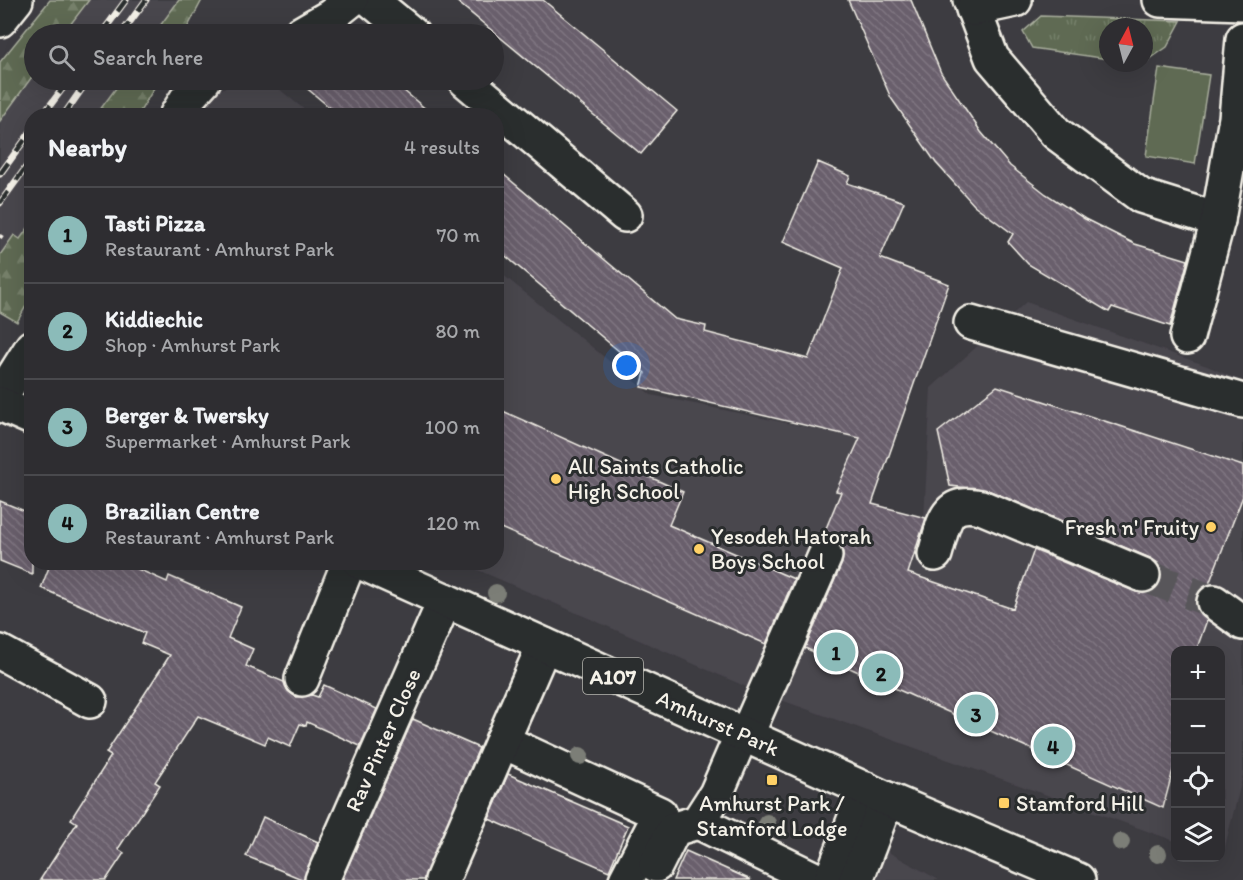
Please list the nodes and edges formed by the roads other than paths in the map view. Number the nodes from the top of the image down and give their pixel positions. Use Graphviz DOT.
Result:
graph roads {
  1 [pos="16,0"];
  2 [pos="351,0"];
  3 [pos="371,0"];
  4 [pos="1015,0"];
  5 [pos="1160,0"];
  6 [pos="1243,3"];
  7 [pos="972,5"];
  8 [pos="0,20"];
  9 [pos="317,24"];
  10 [pos="400,24"];
  11 [pos="1243,39"];
  12 [pos="195,90"];
  13 [pos="477,90"];
  14 [pos="181,108"];
  15 [pos="498,108"];
  16 [pos="504,113"];
  17 [pos="625,215"];
  18 [pos="1218,220"];
  19 [pos="971,322"];
  20 [pos="1187,337"];
  21 [pos="24,360"];
  22 [pos="0,398"];
  23 [pos="1243,401"];
  24 [pos="0,404"];
  25 [pos="24,414"];
  26 [pos="935,554"];
  27 [pos="825,556"];
  28 [pos="346,570"];
  29 [pos="378,570"];
  30 [pos="1143,575"];
  31 [pos="445,600"];
  32 [pos="1214,602"];
  33 [pos="1243,623"];
  34 [pos="544,645"];
  35 [pos="0,652"];
  36 [pos="302,679"];
  37 [pos="90,701"];
  38 [pos="744,735"];
  39 [pos="502,741"];
  40 [pos="877,794"];
  41 [pos="698,822"];
  42 [pos="322,880"];
  43 [pos="442,880"];
  44 [pos="626,880"];
  45 [pos="649,880"];
  46 [pos="817,880"];
  47 [pos="831,880"];
  48 [pos="856,880"];
  49 [pos="1078,880"];
  1 -- 8 [label="street"];
  2 -- 9 [label="street"];
  3 -- 10 [label="street"];
  4 -- 7 [label="street"];
  5 -- 6 [label="street"];
  7 -- 18 [label="street"];
  11 -- 18 [label="street"];
  12 -- 14 [label="street"];
  13 -- 15 [label="street"];
  16 -- 17 [label="street"];
  18 -- 20 [label="street"];
  19 -- 23 [label="street"];
  21 -- 22 [label="street"];
  24 -- 25 [label="street"];
  26 -- 30 [label="street"];
  27 -- 38 [label="street"];
  28 -- 36 [label="street"];
  29 -- 31 [label="street, Amhurst Park / A107"];
  31 -- 34 [label="street, Amhurst Park / A107"];
  31 -- 42 [label="street, Rav Pinter Close"];
  32 -- 33 [label="street"];
  34 -- 38 [label="street, Amhurst Park / A107"];
  34 -- 39 [label="street"];
  35 -- 37 [label="street"];
  38 -- 40 [label="street, Amhurst Park / A107"];
  38 -- 41 [label="street"];
  39 -- 43 [label="street"];
  39 -- 44 [label="street"];
  40 -- 47 [label="street"];
  40 -- 48 [label="street"];
  40 -- 49 [label="street, Amhurst Park / A107"];
  41 -- 45 [label="street"];
  41 -- 46 [label="street"];
}
